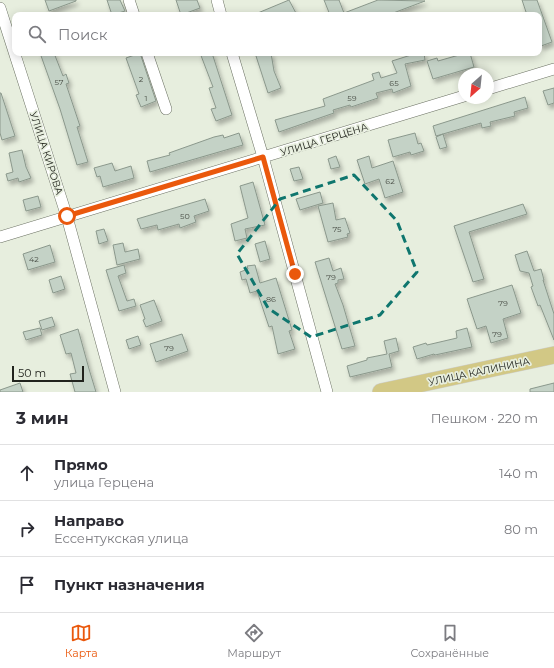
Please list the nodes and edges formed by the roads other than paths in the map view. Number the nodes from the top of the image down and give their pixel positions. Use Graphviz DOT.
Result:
graph roads {
  1 [pos="129,0"];
  2 [pos="217,0"];
  3 [pos="0,8"];
  4 [pos="133,12"];
  5 [pos="220,12"];
  6 [pos="12,45"];
  7 [pos="15,56"];
  8 [pos="148,56"];
  9 [pos="233,56"];
  10 [pos="554,69"];
  11 [pos="494,87"];
  12 [pos="458,98"];
  13 [pos="166,109"];
  14 [pos="263,157"];
  15 [pos="67,216"];
  16 [pos="0,237"];
  17 [pos="554,355"];
  18 [pos="115,392"];
  19 [pos="327,392"];
  20 [pos="381,392"];
  1 -- 4 [label="street"];
  2 -- 5 [label="street"];
  3 -- 6 [label="street, УЛИЦА КИРОВА"];
  7 -- 15 [label="street, УЛИЦА КИРОВА"];
  8 -- 13 [label="street"];
  9 -- 14 [label="street"];
  10 -- 11 [label="street"];
  12 -- 14 [label="street, УЛИЦА ГЕРЦЕНА"];
  14 -- 15 [label="street, УЛИЦА ГЕРЦЕНА"];
  14 -- 19 [label="street"];
  15 -- 16 [label="street, УЛИЦА ГЕРЦЕНА"];
  15 -- 18 [label="street, УЛИЦА КИРОВА"];
  17 -- 20 [label="main road, УЛИЦА КАЛИНИНА"];
}
